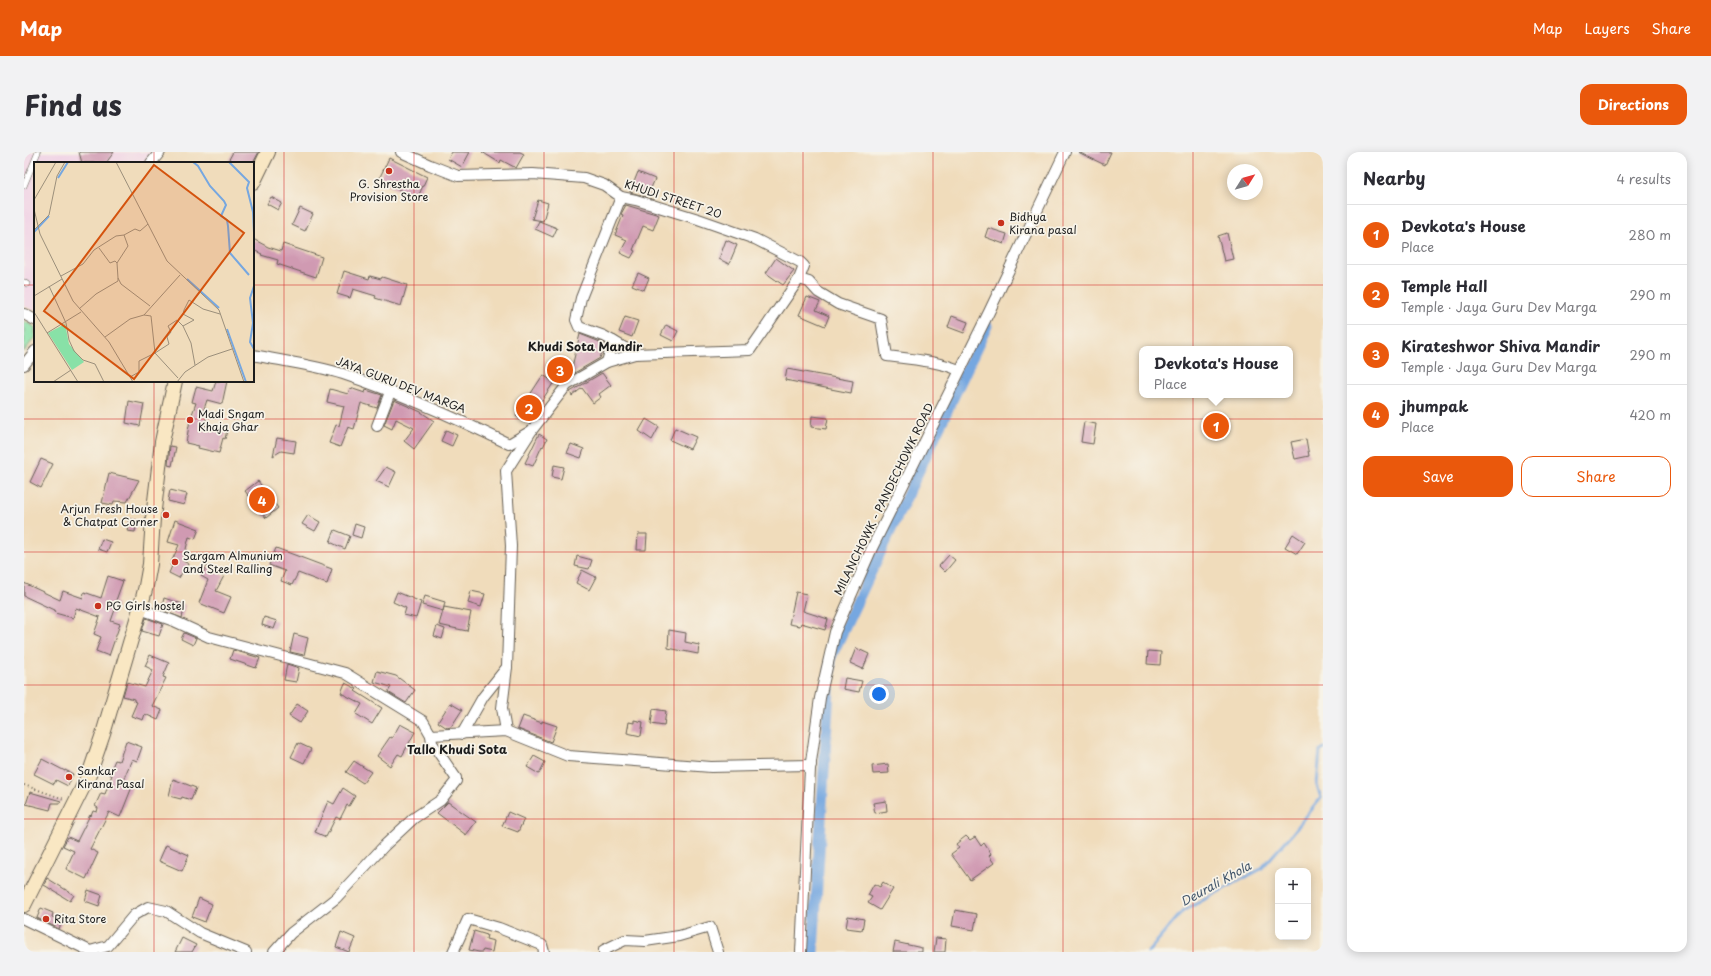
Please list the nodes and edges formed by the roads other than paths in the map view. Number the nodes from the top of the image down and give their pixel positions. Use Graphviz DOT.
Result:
graph roads {
  1 [pos="38,152"];
  2 [pos="160,152"];
  3 [pos="268,152"];
  4 [pos="401,152"];
  5 [pos="1065,152"];
  6 [pos="152,162"];
  7 [pos="254,181"];
  8 [pos="24,186"];
  9 [pos="621,197"];
  10 [pos="799,278"];
  11 [pos="24,314"];
  12 [pos="34,319"];
  13 [pos="613,341"];
  14 [pos="34,352"];
  15 [pos="635,354"];
  16 [pos="254,355"];
  17 [pos="606,362"];
  18 [pos="24,365"];
  19 [pos="959,370"];
  20 [pos="175,382"];
  21 [pos="390,392"];
  22 [pos="377,426"];
  23 [pos="532,430"];
  24 [pos="509,444"];
  25 [pos="512,462"];
  26 [pos="140,609"];
  27 [pos="507,667"];
  28 [pos="506,732"];
  29 [pos="462,734"];
  30 [pos="431,735"];
  31 [pos="811,765"];
  32 [pos="24,905"];
  33 [pos="24,920"];
  34 [pos="246,952"];
  35 [pos="274,952"];
  36 [pos="453,952"];
  37 [pos="544,952"];
  38 [pos="604,952"];
  39 [pos="718,952"];
  40 [pos="801,952"];
  1 -- 8 [label="lane"];
  2 -- 6 [label="street"];
  3 -- 7 [label="main road"];
  4 -- 9 [label="street, KHUDI STREET 20"];
  5 -- 19 [label="street, MILANCHOWK - PANDECHOWK ROAD"];
  9 -- 10 [label="street, KHUDI STREET 20"];
  9 -- 13 [label="street"];
  10 -- 15 [label="street"];
  10 -- 19 [label="street"];
  11 -- 12 [label="street"];
  13 -- 15 [label="street"];
  13 -- 17 [label="street"];
  14 -- 18 [label="street"];
  15 -- 17 [label="street"];
  16 -- 21 [label="street, JAYA GURU DEV MARGA"];
  17 -- 23 [label="street"];
  19 -- 31 [label="street, MILANCHOWK - PANDECHOWK ROAD"];
  20 -- 26 [label="main road"];
  21 -- 22 [label="street"];
  21 -- 24 [label="street, JAYA GURU DEV MARGA"];
  23 -- 24 [label="street"];
  23 -- 25 [label="street"];
  24 -- 25 [label="street"];
  25 -- 27 [label="street"];
  26 -- 30 [label="street"];
  26 -- 32 [label="main road"];
  27 -- 28 [label="street"];
  27 -- 29 [label="street"];
  28 -- 29 [label="street"];
  28 -- 31 [label="street"];
  29 -- 30 [label="street"];
  30 -- 35 [label="street"];
  31 -- 40 [label="street, MILANCHOWK - PANDECHOWK ROAD"];
  33 -- 34 [label="street"];
  36 -- 37 [label="street"];
  38 -- 39 [label="street"];
}
